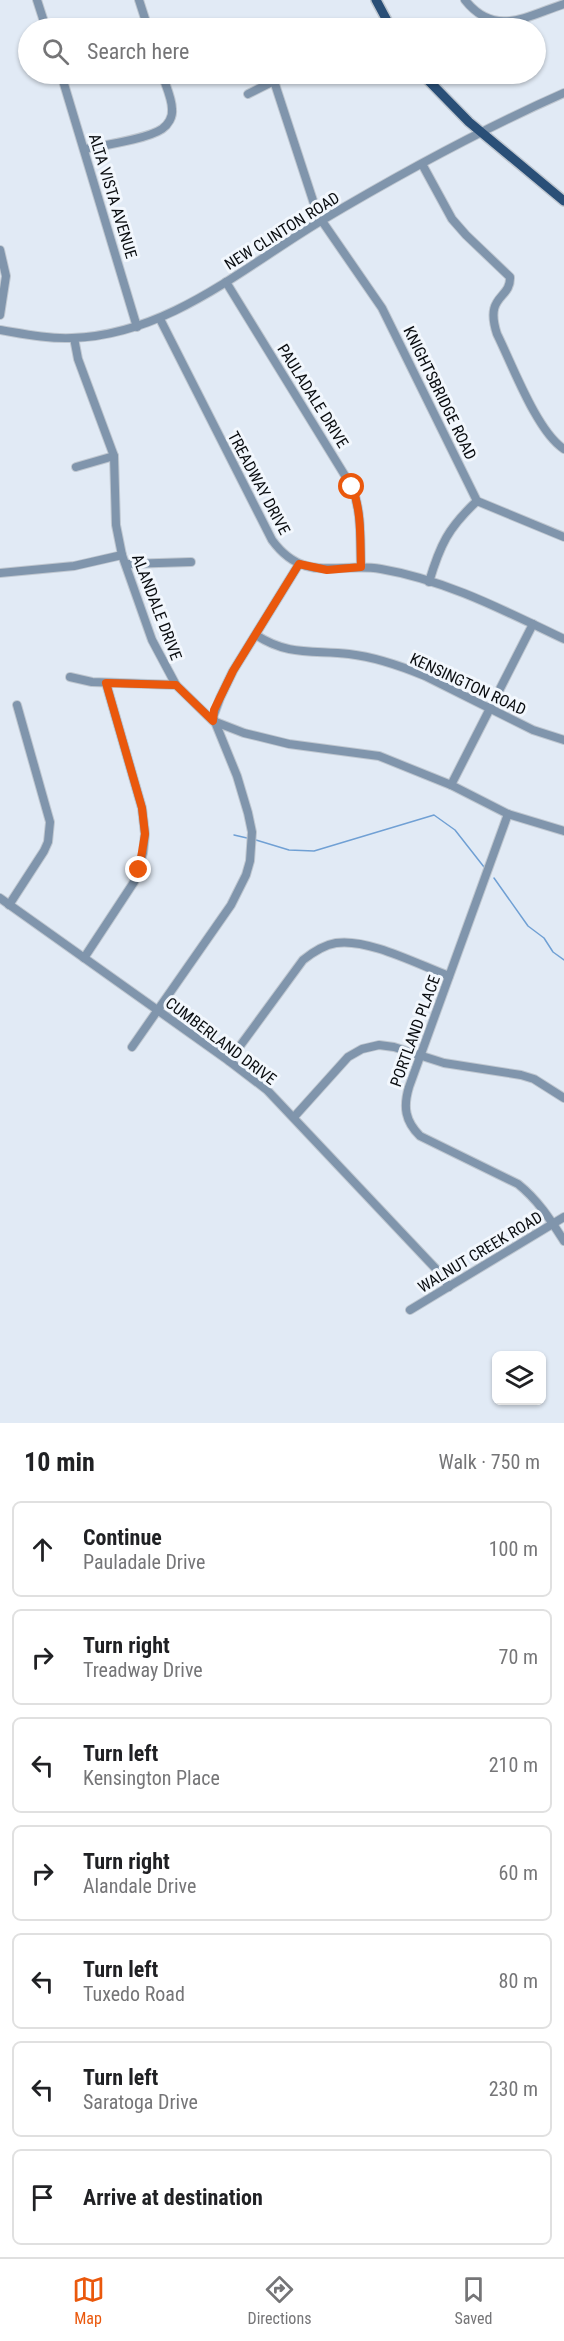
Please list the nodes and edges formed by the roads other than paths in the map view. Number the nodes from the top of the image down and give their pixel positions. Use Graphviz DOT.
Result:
graph roads {
  1 [pos="37,0"];
  2 [pos="139,0"];
  3 [pos="376,0"];
  4 [pos="465,0"];
  5 [pos="564,3"];
  6 [pos="43,18"];
  7 [pos="145,18"];
  8 [pos="386,18"];
  9 [pos="485,18"];
  10 [pos="523,18"];
  11 [pos="64,84"];
  12 [pos="165,84"];
  13 [pos="268,84"];
  14 [pos="275,84"];
  15 [pos="431,84"];
  16 [pos="564,93"];
  17 [pos="248,94"];
  18 [pos="483,133"];
  19 [pos="85,149"];
  20 [pos="422,164"];
  21 [pos="564,201"];
  22 [pos="321,221"];
  23 [pos="0,250"];
  24 [pos="226,282"];
  25 [pos="0,315"];
  26 [pos="160,319"];
  27 [pos="137,327"];
  28 [pos="0,330"];
  29 [pos="74,338"];
  30 [pos="564,449"];
  31 [pos="114,456"];
  32 [pos="76,467"];
  33 [pos="477,501"];
  34 [pos="564,537"];
  35 [pos="122,555"];
  36 [pos="191,562"];
  37 [pos="127,564"];
  38 [pos="299,564"];
  39 [pos="361,567"];
  40 [pos="0,573"];
  41 [pos="429,582"];
  42 [pos="533,624"];
  43 [pos="256,635"];
  44 [pos="564,639"];
  45 [pos="70,676"];
  46 [pos="106,683"];
  47 [pos="176,685"];
  48 [pos="17,705"];
  49 [pos="491,708"];
  50 [pos="213,721"];
  51 [pos="564,740"];
  52 [pos="451,785"];
  53 [pos="508,814"];
  54 [pos="564,831"];
  55 [pos="0,898"];
  56 [pos="9,905"];
  57 [pos="84,958"];
  58 [pos="449,976"];
  59 [pos="157,1010"];
  60 [pos="132,1047"];
  61 [pos="420,1055"];
  62 [pos="229,1061"];
  63 [pos="564,1098"];
  64 [pos="294,1118"];
  65 [pos="564,1217"];
  66 [pos="553,1224"];
  67 [pos="564,1241"];
  68 [pos="449,1287"];
  69 [pos="410,1310"];
  1 -- 6 [label="street"];
  2 -- 7 [label="street"];
  3 -- 8 [label="main road"];
  4 -- 9 [label="street"];
  5 -- 10 [label="street"];
  11 -- 19 [label="street, ALTA VISTA AVENUE"];
  12 -- 19 [label="street"];
  13 -- 17 [label="street"];
  14 -- 22 [label="street, KNIGHTSBRIDGE ROAD"];
  15 -- 18 [label="main road"];
  16 -- 18 [label="street, NEW CLINTON ROAD"];
  18 -- 20 [label="street, NEW CLINTON ROAD"];
  18 -- 21 [label="main road"];
  19 -- 27 [label="street, ALTA VISTA AVENUE"];
  20 -- 22 [label="street, NEW CLINTON ROAD"];
  20 -- 30 [label="street"];
  22 -- 24 [label="street, NEW CLINTON ROAD"];
  22 -- 33 [label="street, KNIGHTSBRIDGE ROAD"];
  23 -- 25 [label="street"];
  24 -- 26 [label="street, NEW CLINTON ROAD"];
  24 -- 39 [label="street, PAULADALE DRIVE"];
  26 -- 27 [label="street, NEW CLINTON ROAD"];
  26 -- 38 [label="street, TREADWAY DRIVE"];
  27 -- 29 [label="street, NEW CLINTON ROAD"];
  28 -- 29 [label="street, NEW CLINTON ROAD"];
  29 -- 31 [label="street, ALANDALE DRIVE"];
  31 -- 32 [label="street"];
  31 -- 35 [label="street, ALANDALE DRIVE"];
  33 -- 34 [label="street"];
  33 -- 41 [label="street"];
  35 -- 37 [label="street, ALANDALE DRIVE"];
  35 -- 40 [label="street"];
  36 -- 37 [label="street"];
  37 -- 47 [label="street, ALANDALE DRIVE"];
  38 -- 39 [label="street, TREADWAY DRIVE"];
  38 -- 43 [label="street"];
  39 -- 41 [label="street, TREADWAY DRIVE"];
  41 -- 42 [label="street, TREADWAY DRIVE"];
  42 -- 44 [label="street, TREADWAY DRIVE"];
  42 -- 49 [label="street"];
  43 -- 49 [label="street, KENSINGTON ROAD"];
  43 -- 50 [label="street"];
  45 -- 46 [label="street"];
  46 -- 47 [label="street"];
  46 -- 57 [label="street"];
  47 -- 50 [label="street, ALANDALE DRIVE"];
  48 -- 56 [label="street"];
  49 -- 51 [label="street, KENSINGTON ROAD"];
  49 -- 52 [label="street"];
  50 -- 52 [label="street, ALANDALE DRIVE"];
  50 -- 59 [label="street"];
  52 -- 53 [label="street, ALANDALE DRIVE"];
  53 -- 54 [label="street, ALANDALE DRIVE"];
  53 -- 58 [label="street, PORTLAND PLACE"];
  55 -- 56 [label="street, CUMBERLAND DRIVE"];
  56 -- 57 [label="street, CUMBERLAND DRIVE"];
  57 -- 59 [label="street, CUMBERLAND DRIVE"];
  58 -- 61 [label="street, PORTLAND PLACE"];
  58 -- 62 [label="street"];
  59 -- 60 [label="street"];
  59 -- 62 [label="street, CUMBERLAND DRIVE"];
  61 -- 63 [label="street"];
  61 -- 64 [label="street"];
  61 -- 66 [label="street, PORTLAND PLACE"];
  62 -- 64 [label="street, CUMBERLAND DRIVE"];
  64 -- 68 [label="street, CUMBERLAND DRIVE"];
  65 -- 66 [label="street, WALNUT CREEK ROAD"];
  66 -- 67 [label="street, PORTLAND PLACE"];
  66 -- 68 [label="street, WALNUT CREEK ROAD"];
  68 -- 69 [label="street, WALNUT CREEK ROAD"];
}
